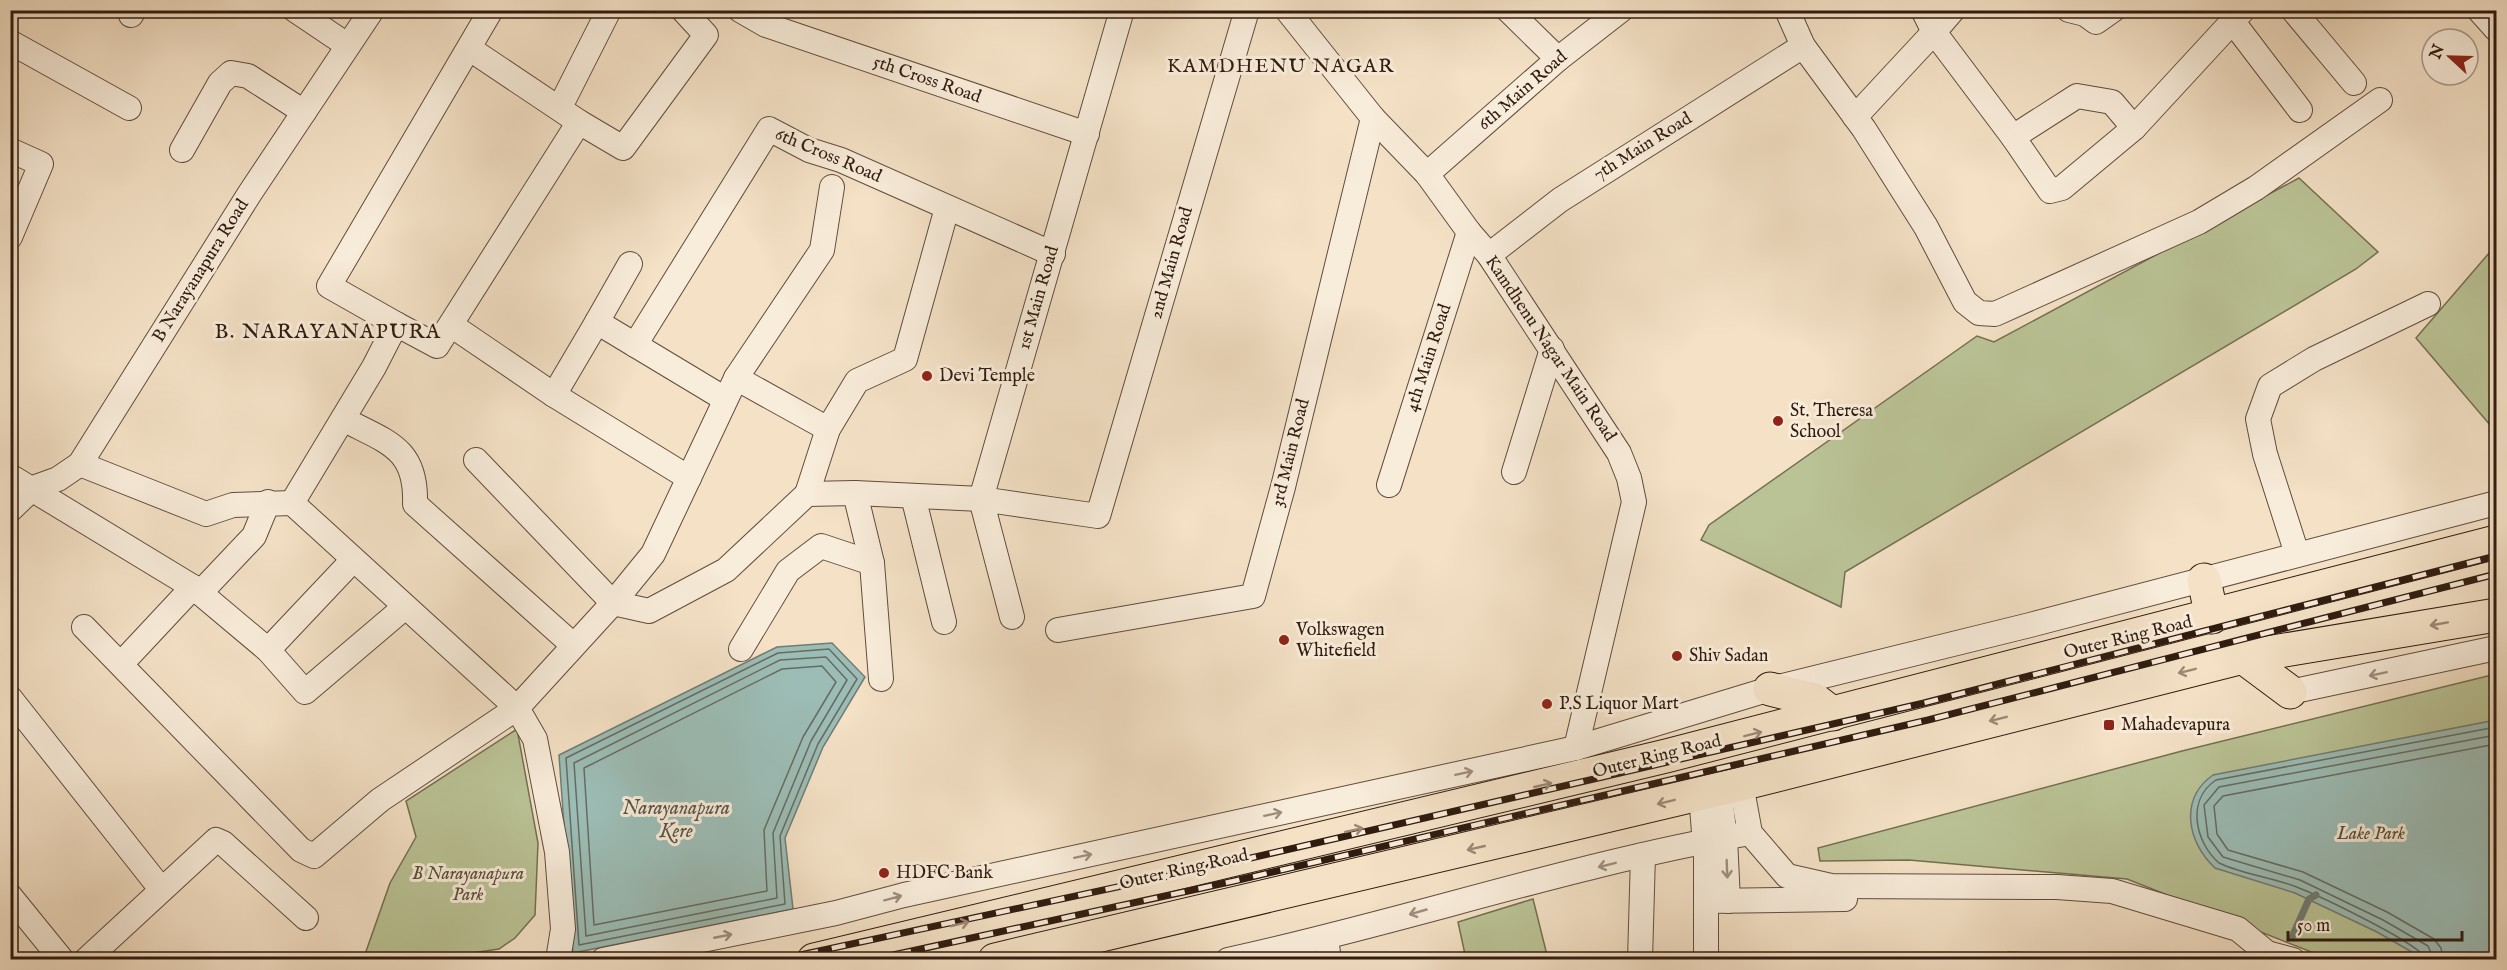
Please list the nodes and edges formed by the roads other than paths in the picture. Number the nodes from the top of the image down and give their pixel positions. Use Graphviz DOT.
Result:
graph roads {
  1 [pos="295,10"];
  2 [pos="372,10"];
  3 [pos="491,10"];
  4 [pos="609,10"];
  5 [pos="683,10"];
  6 [pos="740,10"];
  7 [pos="1247,10"];
  8 [pos="1287,10"];
  9 [pos="1508,10"];
  10 [pos="1621,10"];
  11 [pos="1787,10"];
  12 [pos="1923,10"];
  13 [pos="1953,10"];
  14 [pos="2069,10"];
  15 [pos="2113,10"];
  16 [pos="2293,10"];
  17 [pos="2479,10"];
  18 [pos="1118,12"];
  19 [pos="2238,16"];
  20 [pos="2496,29"];
  21 [pos="1934,32"];
  22 [pos="10,42"];
  23 [pos="347,45"];
  24 [pos="1803,46"];
  25 [pos="470,49"];
  26 [pos="1558,59"];
  27 [pos="2354,84"];
  28 [pos="2380,100"];
  29 [pos="560,107"];
  30 [pos="129,108"];
  31 [pos="2300,110"];
  32 [pos="304,112"];
  33 [pos="1855,117"];
  34 [pos="1373,118"];
  35 [pos="579,122"];
  36 [pos="2134,128"];
  37 [pos="1087,134"];
  38 [pos="2013,137"];
  39 [pos="10,150"];
  40 [pos="182,150"];
  41 [pos="1427,174"];
  42 [pos="832,187"];
  43 [pos="947,208"];
  44 [pos="1469,232"];
  45 [pos="10,237"];
  46 [pos="1053,254"];
  47 [pos="1489,255"];
  48 [pos="630,264"];
  49 [pos="2428,304"];
  50 [pos="597,322"];
  51 [pos="396,324"];
  52 [pos="451,325"];
  53 [pos="635,345"];
  54 [pos="1552,350"];
  55 [pos="736,378"];
  56 [pos="554,395"];
  57 [pos="725,399"];
  58 [pos="343,419"];
  59 [pos="828,429"];
  60 [pos="476,460"];
  61 [pos="80,464"];
  62 [pos="1514,472"];
  63 [pos="10,476"];
  64 [pos="689,478"];
  65 [pos="1389,484"];
  66 [pos="33,488"];
  67 [pos="855,493"];
  68 [pos="807,494"];
  69 [pos="913,496"];
  70 [pos="981,499"];
  71 [pos="268,502"];
  72 [pos="2496,502"];
  73 [pos="292,503"];
  74 [pos="10,510"];
  75 [pos="2496,542"];
  76 [pos="2297,554"];
  77 [pos="353,560"];
  78 [pos="872,563"];
  79 [pos="2204,580"];
  80 [pos="197,590"];
  81 [pos="613,603"];
  82 [pos="405,606"];
  83 [pos="2496,615"];
  84 [pos="1012,617"];
  85 [pos="2212,617"];
  86 [pos="944,622"];
  87 [pos="84,627"];
  88 [pos="1058,630"];
  89 [pos="573,645"];
  90 [pos="2496,648"];
  91 [pos="741,649"];
  92 [pos="268,650"];
  93 [pos="2243,657"];
  94 [pos="121,664"];
  95 [pos="881,680"];
  96 [pos="1770,689"];
  97 [pos="2290,692"];
  98 [pos="10,698"];
  99 [pos="518,708"];
  100 [pos="1833,714"];
  101 [pos="1576,748"];
  102 [pos="1720,789"];
  103 [pos="1750,833"];
  104 [pos="1715,840"];
  105 [pos="1643,855"];
  106 [pos="161,889"];
  107 [pos="10,896"];
  108 [pos="1718,901"];
  109 [pos="1947,903"];
  110 [pos="306,918"];
  111 [pos="1327,949"];
  112 [pos="2266,956"];
  113 [pos="62,960"];
  114 [pos="87,960"];
  115 [pos="558,960"];
  116 [pos="603,960"];
  117 [pos="814,960"];
  118 [pos="995,960"];
  119 [pos="1228,960"];
  120 [pos="1640,960"];
  121 [pos="1706,960"];
  122 [pos="2293,960"];
  1 -- 23 [label="street"];
  2 -- 23 [label="street, B Narayanapura Road"];
  3 -- 25 [label="street"];
  4 -- 29 [label="street"];
  5 -- 35 [label="street"];
  6 -- 37 [label="street, 5th Cross Road"];
  7 -- 70 [label="street, 2nd Main Road"];
  8 -- 34 [label="street, Kamdhenu Nagar Main Road"];
  9 -- 26 [label="street"];
  10 -- 26 [label="street, 6th Main Road"];
  11 -- 24 [label="street"];
  12 -- 21 [label="street"];
  13 -- 21 [label="street"];
  14 -- 15 [label="street"];
  16 -- 27 [label="street"];
  17 -- 20 [label="street"];
  18 -- 37 [label="street, 1st Main Road"];
  19 -- 31 [label="street"];
  19 -- 36 [label="street"];
  21 -- 33 [label="street"];
  21 -- 38 [label="street"];
  22 -- 30 [label="street"];
  23 -- 32 [label="street, B Narayanapura Road"];
  24 -- 33 [label="street"];
  24 -- 47 [label="street, 7th Main Road"];
  25 -- 29 [label="street"];
  25 -- 51 [label="street"];
  26 -- 41 [label="street, 6th Main Road"];
  28 -- 33 [label="street"];
  29 -- 35 [label="street"];
  32 -- 40 [label="street"];
  32 -- 61 [label="street, B Narayanapura Road"];
  34 -- 41 [label="street, Kamdhenu Nagar Main Road"];
  34 -- 88 [label="street, 3rd Main Road"];
  35 -- 52 [label="street"];
  36 -- 38 [label="street"];
  36 -- 38 [label="street"];
  37 -- 46 [label="street, 1st Main Road"];
  39 -- 45 [label="street"];
  41 -- 44 [label="street, Kamdhenu Nagar Main Road"];
  42 -- 55 [label="street"];
  43 -- 46 [label="street, 6th Cross Road"];
  43 -- 53 [label="street, 6th Cross Road"];
  43 -- 59 [label="street"];
  44 -- 47 [label="street, Kamdhenu Nagar Main Road"];
  44 -- 65 [label="street, 4th Main Road"];
  46 -- 70 [label="street, 1st Main Road"];
  47 -- 54 [label="street, Kamdhenu Nagar Main Road"];
  48 -- 50 [label="street"];
  49 -- 76 [label="street"];
  50 -- 53 [label="street"];
  50 -- 56 [label="street"];
  51 -- 52 [label="street"];
  51 -- 58 [label="street"];
  52 -- 56 [label="street"];
  53 -- 57 [label="street"];
  54 -- 62 [label="street"];
  54 -- 101 [label="street, Kamdhenu Nagar Main Road"];
  55 -- 57 [label="street"];
  55 -- 59 [label="street"];
  56 -- 64 [label="street"];
  57 -- 64 [label="street"];
  58 -- 73 [label="street"];
  58 -- 89 [label="street"];
  59 -- 68 [label="street"];
  60 -- 81 [label="street"];
  61 -- 66 [label="street, B Narayanapura Road"];
  61 -- 71 [label="street"];
  63 -- 66 [label="street"];
  64 -- 81 [label="street"];
  66 -- 74 [label="street, B Narayanapura Road"];
  66 -- 80 [label="street"];
  67 -- 68 [label="street"];
  67 -- 69 [label="street"];
  67 -- 78 [label="street"];
  68 -- 81 [label="street"];
  69 -- 70 [label="street"];
  69 -- 86 [label="street"];
  70 -- 84 [label="street"];
  71 -- 73 [label="street"];
  71 -- 80 [label="street"];
  72 -- 76 [label="street"];
  73 -- 77 [label="street"];
  75 -- 85 [label="highway, Outer Ring Road"];
  76 -- 79 [label="street"];
  77 -- 82 [label="street"];
  77 -- 92 [label="street"];
  78 -- 91 [label="street"];
  78 -- 95 [label="street"];
  79 -- 85 [label="highway"];
  79 -- 96 [label="street"];
  80 -- 92 [label="street"];
  80 -- 94 [label="street"];
  81 -- 89 [label="street"];
  82 -- 92 [label="street"];
  82 -- 99 [label="street"];
  83 -- 93 [label="highway, one-way"];
  85 -- 100 [label="highway, Outer Ring Road"];
  87 -- 94 [label="street"];
  89 -- 99 [label="street"];
  90 -- 97 [label="street, one-way"];
  93 -- 97 [label="highway"];
  93 -- 102 [label="highway, one-way"];
  94 -- 99 [label="street"];
  96 -- 100 [label="highway"];
  96 -- 101 [label="street"];
  98 -- 106 [label="street"];
  99 -- 115 [label="street"];
  117 -- 100 [label="highway, Outer Ring Road, one-way"];
  116 -- 101 [label="street, one-way"];
  102 -- 103 [label="street"];
  102 -- 104 [label="street"];
  102 -- 118 [label="highway, one-way"];
  103 -- 104 [label="street"];
  103 -- 112 [label="street"];
  104 -- 105 [label="street"];
  104 -- 108 [label="street"];
  105 -- 111 [label="street, one-way"];
  105 -- 120 [label="street"];
  106 -- 110 [label="street"];
  106 -- 114 [label="street"];
  107 -- 113 [label="street"];
  108 -- 109 [label="street"];
  108 -- 121 [label="street"];
  111 -- 119 [label="street"];
  112 -- 122 [label="street"];
}
